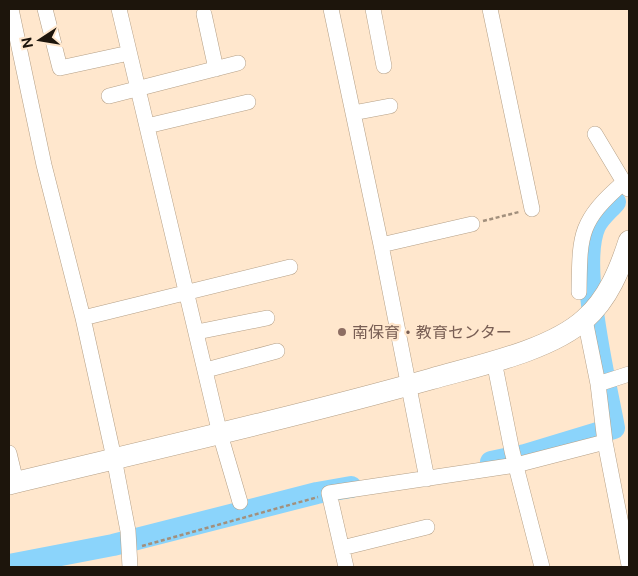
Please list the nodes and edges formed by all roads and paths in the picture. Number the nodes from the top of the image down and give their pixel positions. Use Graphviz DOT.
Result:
graph roads {
  1 [pos="11,9"];
  2 [pos="45,9"];
  3 [pos="119,9"];
  4 [pos="330,9"];
  5 [pos="373,9"];
  6 [pos="490,9"];
  7 [pos="204,14"];
  8 [pos="129,54"];
  9 [pos="238,63"];
  10 [pos="384,66"];
  11 [pos="216,69"];
  12 [pos="138,89"];
  13 [pos="109,96"];
  14 [pos="248,102"];
  15 [pos="390,106"];
  16 [pos="353,113"];
  17 [pos="147,126"];
  18 [pos="595,134"];
  19 [pos="626,186"];
  20 [pos="532,209"];
  21 [pos="472,224"];
  22 [pos="629,241"];
  23 [pos="381,245"];
  24 [pos="290,267"];
  25 [pos="188,292"];
  26 [pos="579,292"];
  27 [pos="83,318"];
  28 [pos="267,318"];
  29 [pos="585,320"];
  30 [pos="197,332"];
  31 [pos="277,351"];
  32 [pos="494,361"];
  33 [pos="206,370"];
  34 [pos="624,376"];
  35 [pos="598,384"];
  36 [pos="408,386"];
  37 [pos="220,434"];
  38 [pos="605,442"];
  39 [pos="9,453"];
  40 [pos="114,458"];
  41 [pos="514,458"];
  42 [pos="426,475"];
  43 [pos="12,483"];
  44 [pos="329,493"];
  45 [pos="240,502"];
  46 [pos="427,527"];
  47 [pos="342,548"];
  48 [pos="130,549"];
  49 [pos="629,564"];
  50 [pos="130,567"];
  51 [pos="346,567"];
  52 [pos="542,567"];
  1 -- 27 [label="street"];
  2 -- 8 [label="street"];
  3 -- 8 [label="street"];
  4 -- 16 [label="street"];
  5 -- 10 [label="street"];
  6 -- 20 [label="street"];
  7 -- 11 [label="street"];
  8 -- 12 [label="street"];
  9 -- 11 [label="street"];
  11 -- 12 [label="street"];
  12 -- 13 [label="street"];
  12 -- 17 [label="street"];
  14 -- 17 [label="street"];
  15 -- 16 [label="street"];
  16 -- 23 [label="street"];
  17 -- 25 [label="street"];
  18 -- 19 [label="street"];
  19 -- 26 [label="street"];
  20 -- 21 [label="path"];
  21 -- 23 [label="street"];
  22 -- 29 [label="street"];
  23 -- 36 [label="street"];
  24 -- 25 [label="street"];
  25 -- 27 [label="street"];
  25 -- 30 [label="street"];
  27 -- 40 [label="street"];
  28 -- 30 [label="street"];
  29 -- 32 [label="street"];
  29 -- 35 [label="street"];
  30 -- 33 [label="street"];
  31 -- 33 [label="street"];
  32 -- 36 [label="street"];
  32 -- 41 [label="street"];
  33 -- 37 [label="street"];
  34 -- 35 [label="street"];
  35 -- 38 [label="street"];
  36 -- 37 [label="street"];
  36 -- 42 [label="street"];
  37 -- 40 [label="street"];
  37 -- 45 [label="street"];
  38 -- 41 [label="street"];
  38 -- 49 [label="street"];
  39 -- 43 [label="street"];
  40 -- 43 [label="street"];
  40 -- 48 [label="street"];
  41 -- 42 [label="street"];
  41 -- 52 [label="street"];
  42 -- 44 [label="street"];
  44 -- 47 [label="street"];
  44 -- 48 [label="path"];
  46 -- 47 [label="street"];
  47 -- 51 [label="street"];
  48 -- 50 [label="street"];
}
